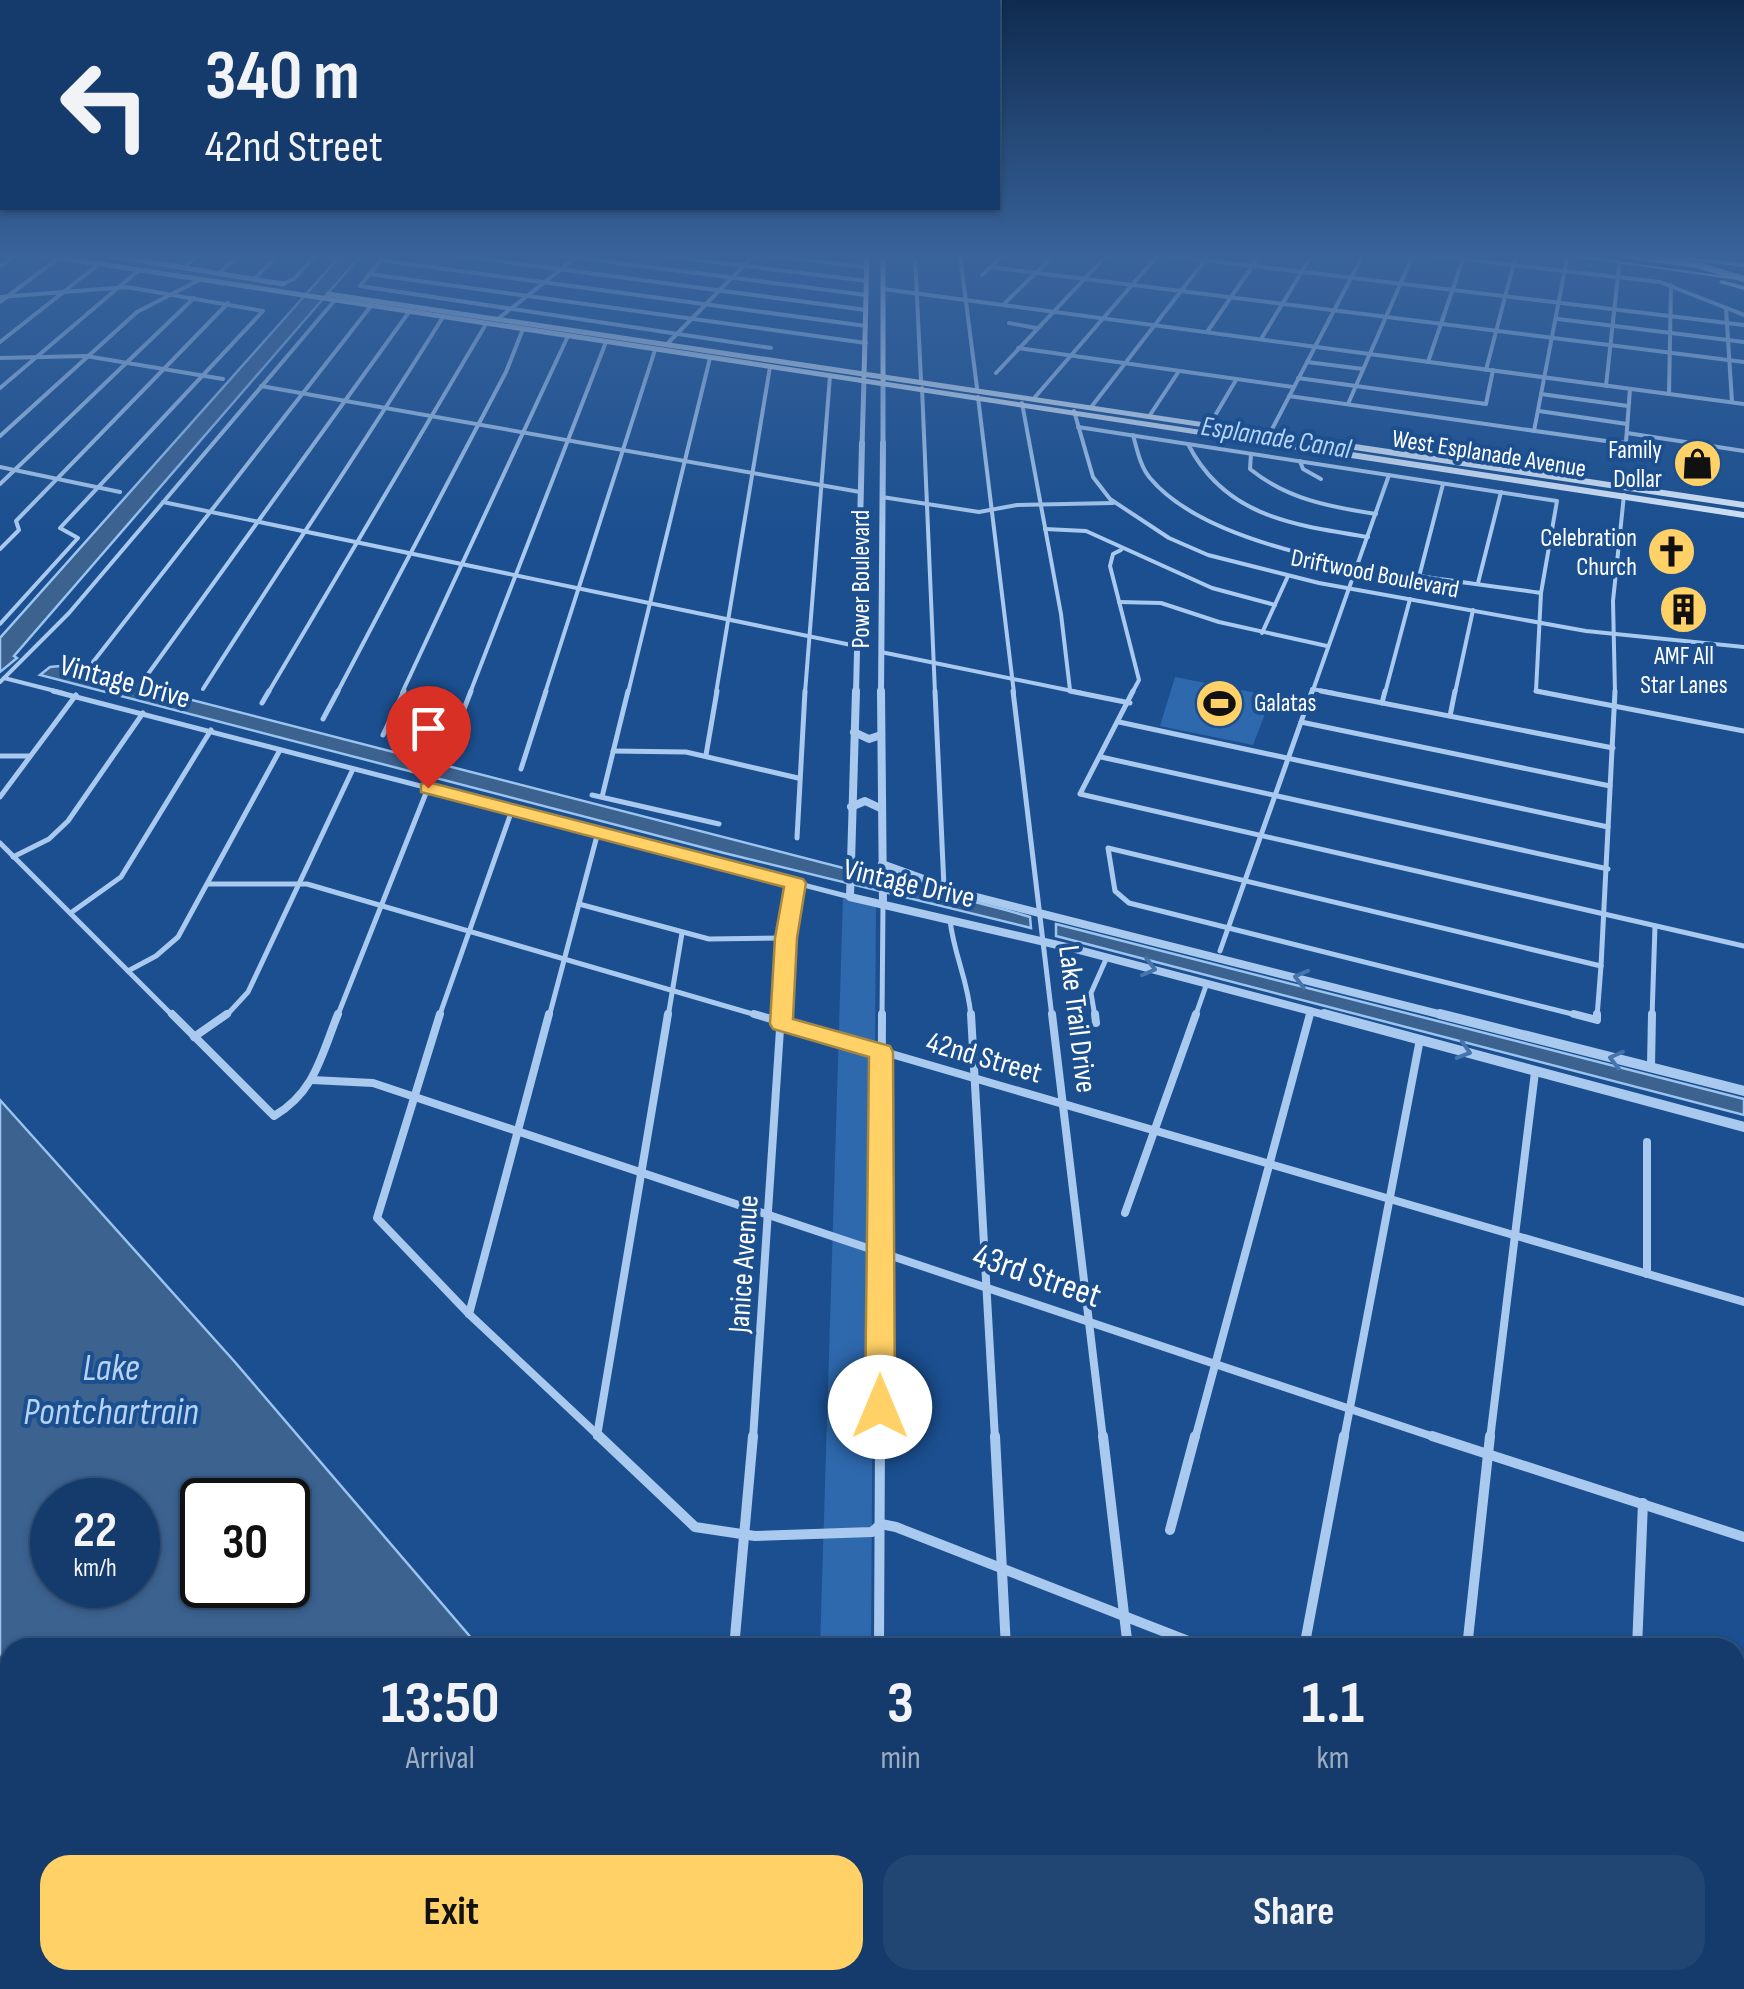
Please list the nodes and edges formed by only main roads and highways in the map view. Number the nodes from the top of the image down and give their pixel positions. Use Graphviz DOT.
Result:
graph roads {
  1 [pos="866,347"];
  2 [pos="641,348"];
  3 [pos="699,348"];
  4 [pos="876,348"];
  5 [pos="882,348"];
  6 [pos="882,351"];
  7 [pos="777,360"];
  8 [pos="761,366"];
  9 [pos="864,377"];
  10 [pos="906,378"];
  11 [pos="883,379"];
  12 [pos="897,384"];
  13 [pos="922,384"];
  14 [pos="977,392"];
  15 [pos="1134,412"];
  16 [pos="1166,417"];
  17 [pos="1131,420"];
  18 [pos="1161,425"];
  19 [pos="1432,458"];
  20 [pos="1412,462"];
  21 [pos="1489,466"];
  22 [pos="1450,468"];
  23 [pos="1744,505"];
  24 [pos="1744,515"];
  1 -- 9 [label="main road, Power Boulevard"];
  2 -- 8 [label="main road, West Esplanade Avenue"];
  3 -- 7 [label="main road, West Esplanade Avenue"];
  4 -- 6 [label="main road"];
  5 -- 6 [label="main road, Power Boulevard"];
  6 -- 11 [label="main road, Power Boulevard"];
  7 -- 8 [label="main road"];
  7 -- 9 [label="main road, West Esplanade Avenue"];
  8 -- 9 [label="main road, West Esplanade Avenue"];
  9 -- 11 [label="main road, West Esplanade Avenue"];
  10 -- 11 [label="main road, West Esplanade Avenue"];
  10 -- 12 [label="main road"];
  10 -- 13 [label="main road, West Esplanade Avenue"];
  11 -- 12 [label="main road, West Esplanade Avenue"];
  12 -- 13 [label="main road, West Esplanade Avenue"];
  13 -- 14 [label="main road, West Esplanade Avenue"];
  14 -- 15 [label="main road, West Esplanade Avenue"];
  14 -- 17 [label="main road, West Esplanade Avenue"];
  15 -- 16 [label="main road, West Esplanade Avenue"];
  15 -- 17 [label="main road"];
  16 -- 18 [label="main road"];
  16 -- 19 [label="main road, West Esplanade Avenue"];
  17 -- 18 [label="main road, West Esplanade Avenue"];
  18 -- 20 [label="main road, West Esplanade Avenue"];
  19 -- 20 [label="main road"];
  19 -- 21 [label="main road, West Esplanade Avenue"];
  20 -- 22 [label="main road, West Esplanade Avenue"];
  21 -- 22 [label="main road"];
  21 -- 23 [label="main road, West Esplanade Avenue"];
  22 -- 24 [label="main road, West Esplanade Avenue"];
}
